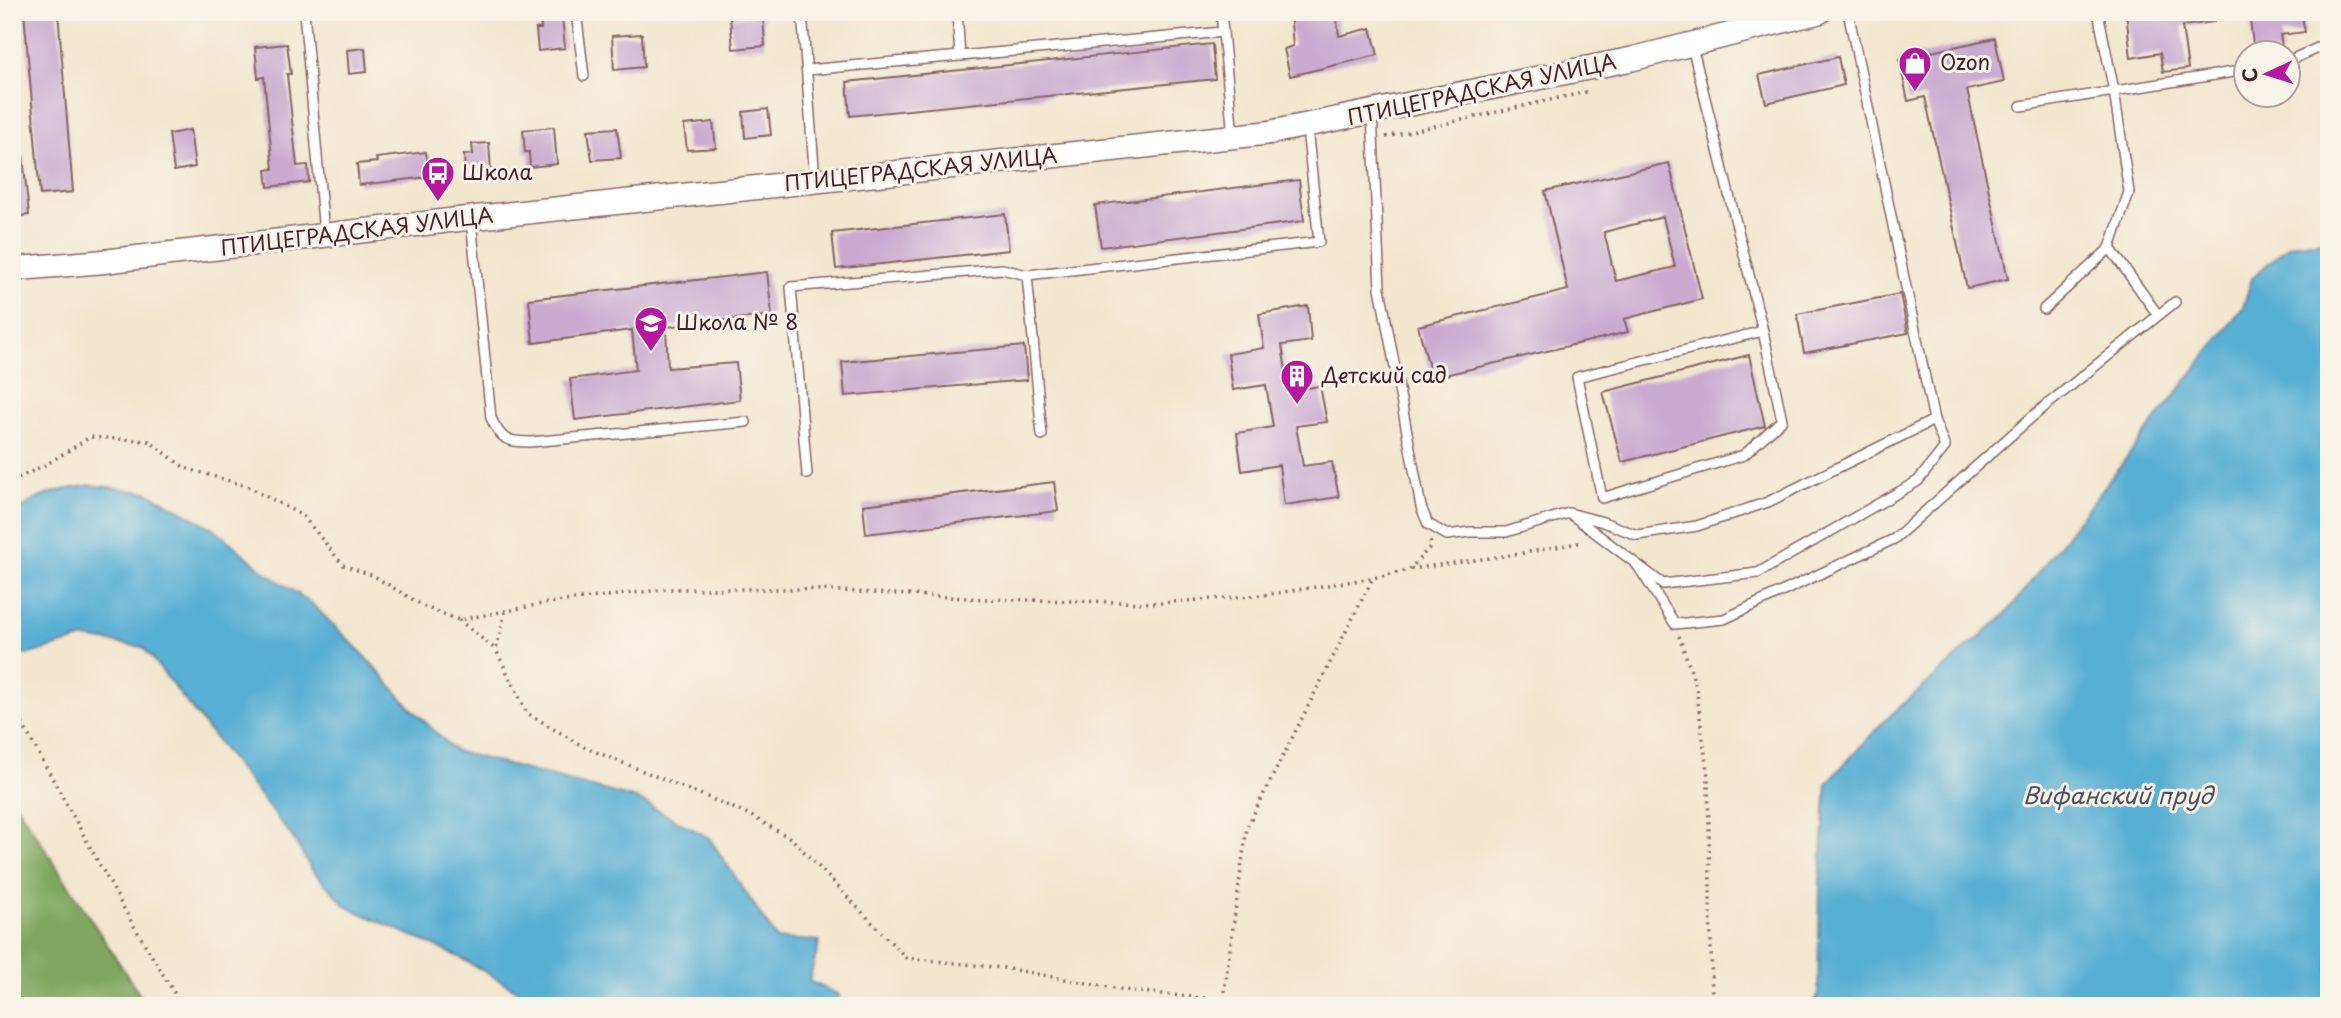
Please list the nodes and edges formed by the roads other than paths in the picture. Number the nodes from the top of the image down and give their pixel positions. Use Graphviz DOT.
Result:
graph roads {
  1 [pos="304,12"];
  2 [pos="576,12"];
  3 [pos="802,12"];
  4 [pos="957,12"];
  5 [pos="1221,12"];
  6 [pos="1819,12"];
  7 [pos="1848,12"];
  8 [pos="2098,12"];
  9 [pos="1223,32"];
  10 [pos="2329,43"];
  11 [pos="1692,44"];
  12 [pos="2302,55"];
  13 [pos="960,56"];
  14 [pos="807,70"];
  15 [pos="2232,72"];
  16 [pos="584,76"];
  17 [pos="2114,91"];
  18 [pos="2021,106"];
  19 [pos="1372,113"];
  20 [pos="1306,126"];
  21 [pos="1233,137"];
  22 [pos="815,181"];
  23 [pos="471,218"];
  24 [pos="324,235"];
  25 [pos="2110,248"];
  26 [pos="12,269"];
  27 [pos="1027,275"];
  28 [pos="2175,302"];
  29 [pos="2044,309"];
  30 [pos="2158,315"];
  31 [pos="1763,331"];
  32 [pos="1934,420"];
  33 [pos="746,422"];
  34 [pos="1042,435"];
  35 [pos="807,474"];
  36 [pos="1569,513"];
  37 [pos="1638,566"];
  1 -- 24 [label="lane"];
  2 -- 16 [label="lane"];
  3 -- 14 [label="lane"];
  4 -- 13 [label="lane"];
  5 -- 9 [label="lane"];
  6 -- 11 [label="street, ПТИЦЕГРАДСКАЯ УЛИЦА"];
  7 -- 32 [label="lane"];
  8 -- 17 [label="lane"];
  9 -- 13 [label="lane"];
  9 -- 21 [label="lane"];
  10 -- 12 [label="lane"];
  11 -- 19 [label="street, ПТИЦЕГРАДСКАЯ УЛИЦА"];
  11 -- 31 [label="lane"];
  13 -- 14 [label="lane"];
  14 -- 22 [label="lane"];
  15 -- 17 [label="lane"];
  17 -- 18 [label="lane"];
  17 -- 25 [label="lane"];
  19 -- 20 [label="street, ПТИЦЕГРАДСКАЯ УЛИЦА"];
  19 -- 36 [label="lane"];
  20 -- 21 [label="street, ПТИЦЕГРАДСКАЯ УЛИЦА"];
  20 -- 27 [label="lane"];
  21 -- 22 [label="street, ПТИЦЕГРАДСКАЯ УЛИЦА"];
  22 -- 23 [label="street, ПТИЦЕГРАДСКАЯ УЛИЦА"];
  23 -- 24 [label="street, ПТИЦЕГРАДСКАЯ УЛИЦА"];
  23 -- 33 [label="lane"];
  24 -- 26 [label="street, ПТИЦЕГРАДСКАЯ УЛИЦА"];
  25 -- 29 [label="lane"];
  25 -- 30 [label="lane"];
  27 -- 34 [label="lane"];
  27 -- 35 [label="lane"];
  28 -- 30 [label="lane"];
  30 -- 37 [label="lane"];
  31 -- 31 [label="lane"];
  32 -- 36 [label="lane"];
  32 -- 37 [label="lane"];
  36 -- 37 [label="lane"];
}
